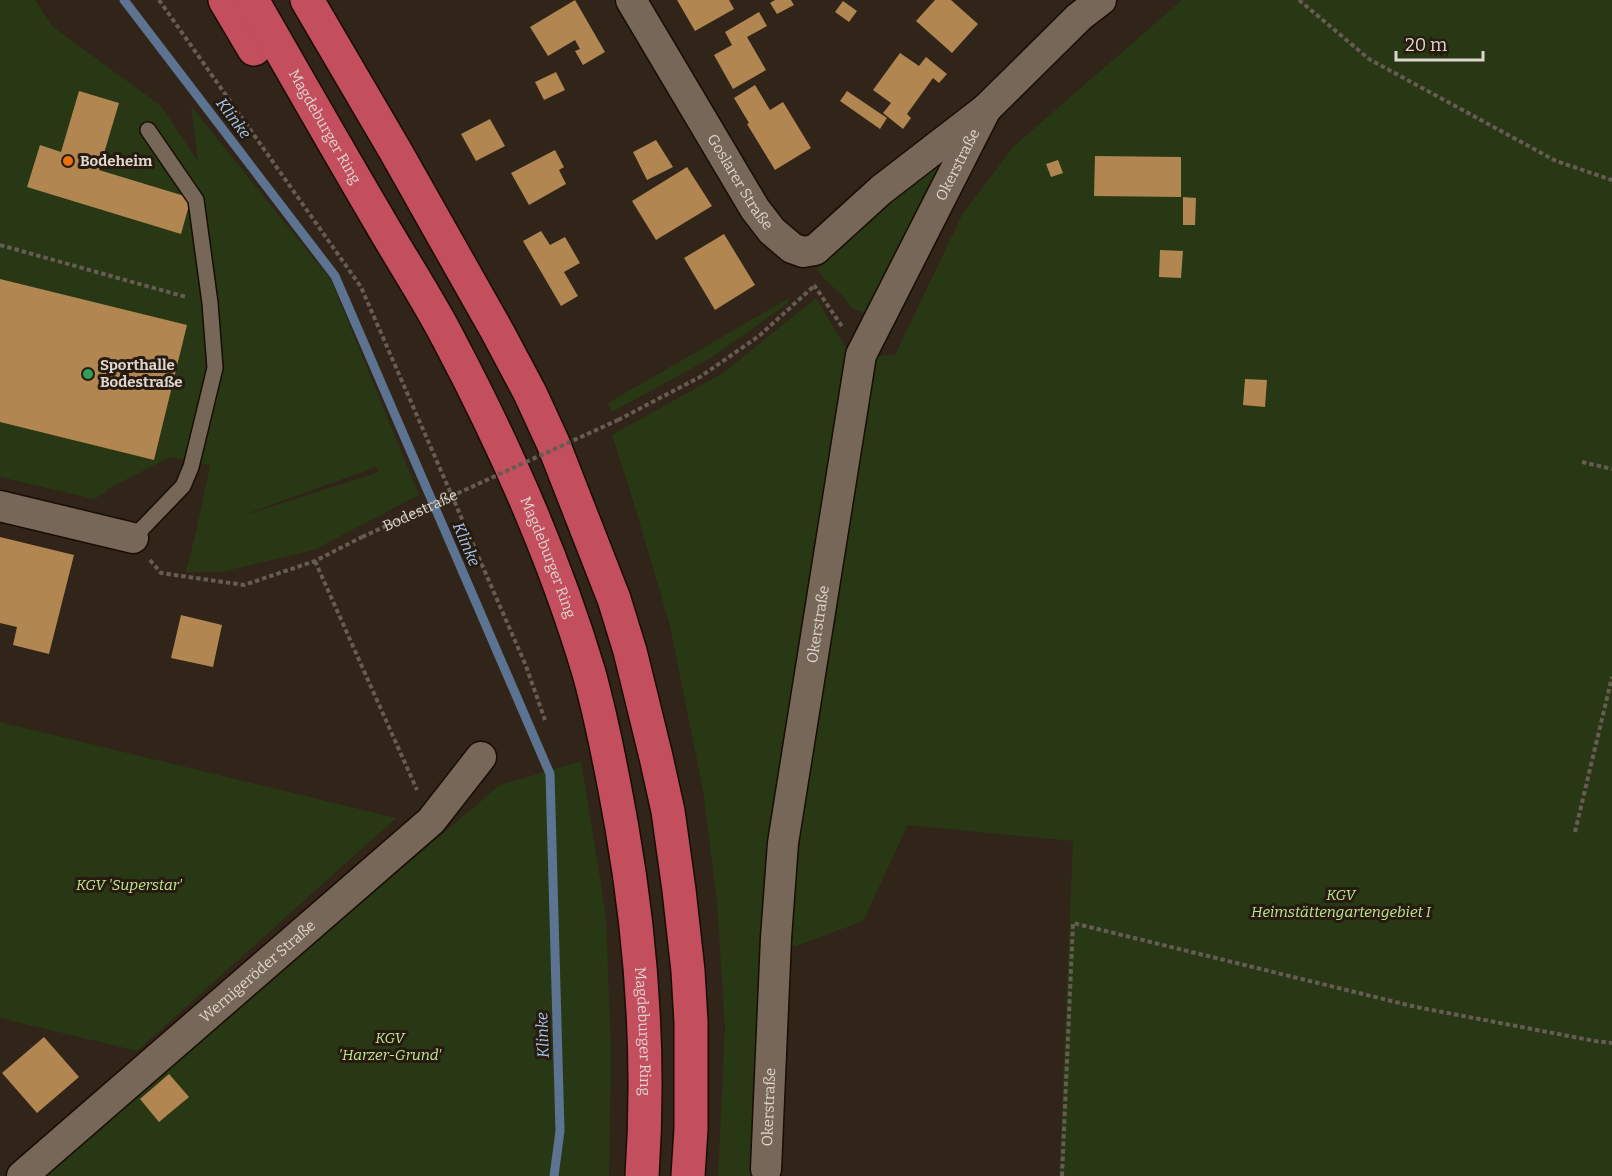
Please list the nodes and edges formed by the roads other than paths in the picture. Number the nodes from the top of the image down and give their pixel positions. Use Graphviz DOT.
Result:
graph roads {
  1 [pos="225,0"];
  2 [pos="252,0"];
  3 [pos="307,0"];
  4 [pos="631,0"];
  5 [pos="1090,6"];
  6 [pos="986,109"];
  7 [pos="148,130"];
  8 [pos="345,161"];
  9 [pos="792,248"];
  10 [pos="0,506"];
  11 [pos="133,538"];
  12 [pos="481,757"];
  13 [pos="668,811"];
  14 [pos="766,1170"];
  15 [pos="22,1176"];
  16 [pos="642,1176"];
  17 [pos="688,1176"];
  18 [pos="710,1176"];
  1 -- 8 [label="highway"];
  2 -- 8 [label="highway, Magdeburger Ring"];
  3 -- 13 [label="highway"];
  4 -- 9 [label="street, Goslarer Straße"];
  5 -- 6 [label="street, Okerstraße"];
  6 -- 9 [label="street, Okerstraße"];
  6 -- 14 [label="street, Okerstraße"];
  7 -- 11 [label="lane"];
  8 -- 16 [label="highway, Magdeburger Ring"];
  10 -- 11 [label="street"];
  12 -- 15 [label="street, Wernigeröder Straße"];
  13 -- 17 [label="highway"];
  13 -- 18 [label="highway"];
}
